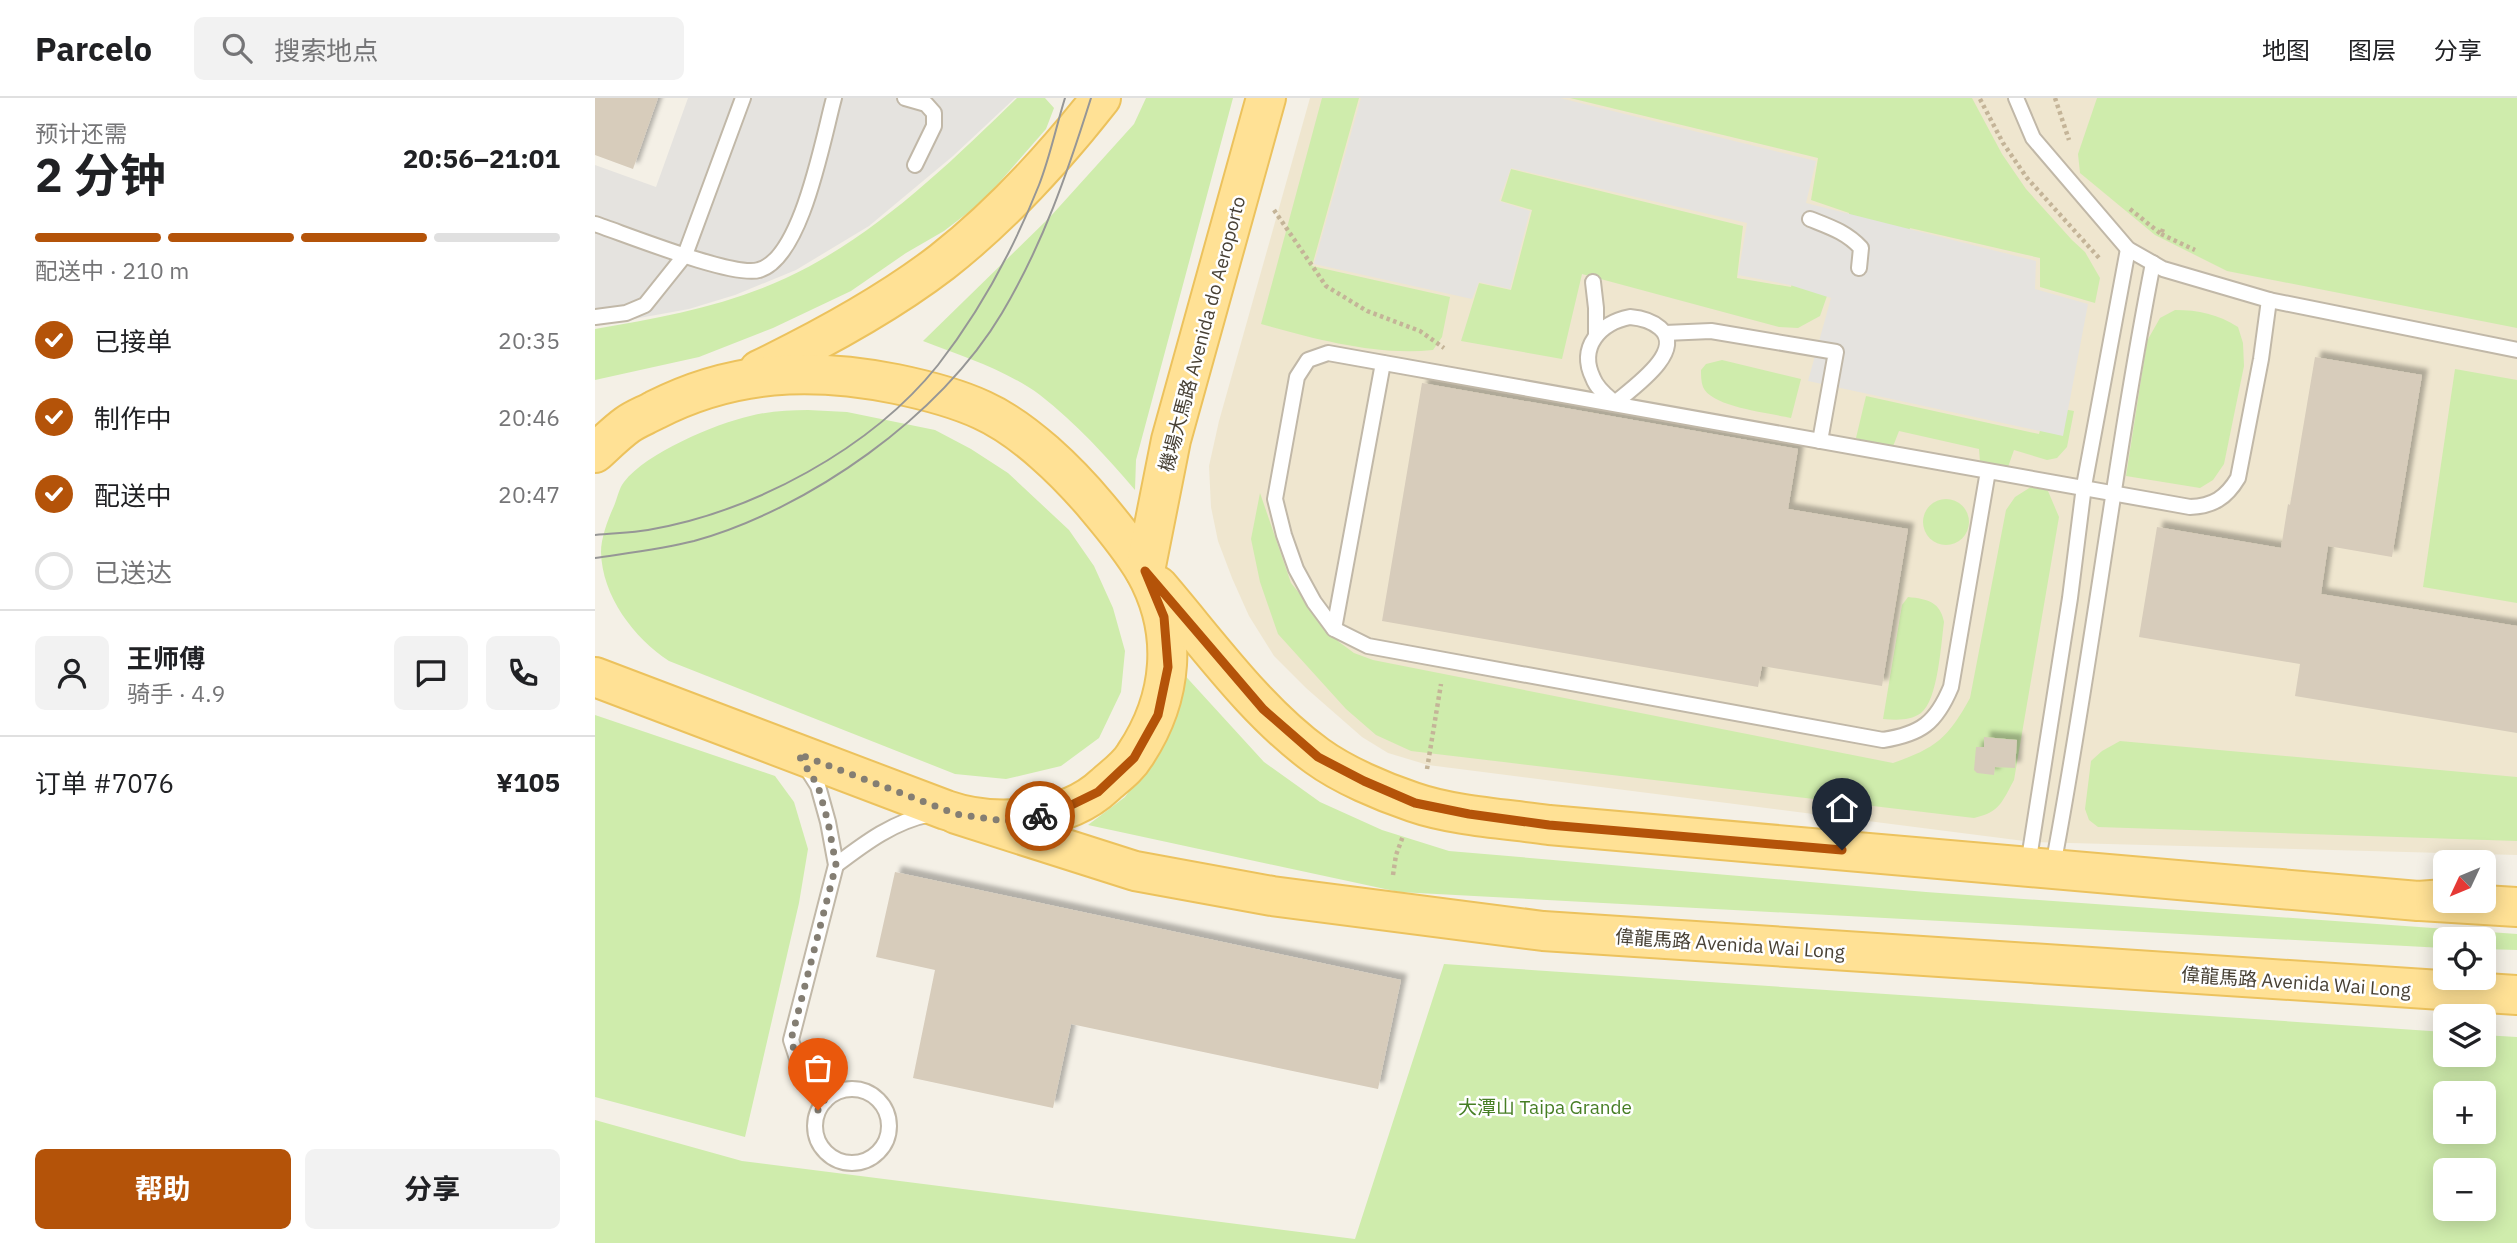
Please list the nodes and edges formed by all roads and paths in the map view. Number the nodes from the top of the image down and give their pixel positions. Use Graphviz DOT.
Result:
graph roads {
  1 [pos="743,98"];
  2 [pos="834,98"];
  3 [pos="905,98"];
  4 [pos="1101,98"];
  5 [pos="1266,98"];
  6 [pos="1981,98"];
  7 [pos="2016,98"];
  8 [pos="2055,98"];
  9 [pos="2071,143"];
  10 [pos="915,165"];
  11 [pos="1246,169"];
  12 [pos="2126,206"];
  13 [pos="1810,219"];
  14 [pos="595,224"];
  15 [pos="2163,229"];
  16 [pos="2128,249"];
  17 [pos="685,255"];
  18 [pos="2153,263"];
  19 [pos="1859,268"];
  20 [pos="2104,270"];
  21 [pos="1593,282"];
  22 [pos="2269,300"];
  23 [pos="595,317"];
  24 [pos="1665,333"];
  25 [pos="1596,335"];
  26 [pos="2517,350"];
  27 [pos="1383,363"];
  28 [pos="738,380"];
  29 [pos="1497,383"];
  30 [pos="685,395"];
  31 [pos="1615,403"];
  32 [pos="595,416"];
  33 [pos="1820,441"];
  34 [pos="595,453"];
  35 [pos="1988,471"];
  36 [pos="2084,486"];
  37 [pos="2112,492"];
  38 [pos="1145,571"];
  39 [pos="1334,629"];
  40 [pos="595,647"];
  41 [pos="595,677"];
  42 [pos="640,694"];
  43 [pos="798,754"];
  44 [pos="951,812"];
  45 [pos="836,865"];
  46 [pos="2040,867"];
  47 [pos="2517,892"];
  48 [pos="2496,894"];
  49 [pos="2431,900"];
  50 [pos="2517,907"];
  51 [pos="2517,993"];
  52 [pos="825,1101"];
  1 -- 17 [label="lane"];
  2 -- 17 [label="lane"];
  3 -- 10 [label="lane"];
  4 -- 28 [label="main road"];
  5 -- 11 [label="main road, 機場大馬路 Avenida do Aeroporto"];
  6 -- 20 [label="path"];
  7 -- 16 [label="lane"];
  8 -- 9 [label="path"];
  11 -- 29 [label="path"];
  11 -- 38 [label="main road, 機場大馬路 Avenida do Aeroporto"];
  12 -- 15 [label="path"];
  13 -- 19 [label="lane"];
  14 -- 17 [label="lane"];
  16 -- 18 [label="lane"];
  16 -- 36 [label="lane"];
  17 -- 23 [label="lane"];
  18 -- 22 [label="lane"];
  18 -- 37 [label="lane"];
  21 -- 25 [label="lane"];
  22 -- 26 [label="lane"];
  22 -- 37 [label="lane"];
  24 -- 25 [label="lane"];
  24 -- 31 [label="lane"];
  24 -- 33 [label="lane"];
  25 -- 31 [label="lane"];
  27 -- 29 [label="lane"];
  27 -- 39 [label="lane"];
  27 -- 39 [label="lane"];
  28 -- 30 [label="main road"];
  28 -- 38 [label="main road"];
  29 -- 31 [label="lane"];
  30 -- 32 [label="main road"];
  30 -- 34 [label="main road"];
  31 -- 33 [label="lane"];
  33 -- 35 [label="lane"];
  35 -- 36 [label="lane"];
  35 -- 39 [label="lane"];
  36 -- 37 [label="lane"];
  36 -- 46 [label="lane"];
  37 -- 46 [label="lane"];
  38 -- 44 [label="main road"];
  38 -- 46 [label="main road"];
  40 -- 42 [label="main road"];
  41 -- 42 [label="main road"];
  42 -- 43 [label="main road"];
  43 -- 44 [label="main road"];
  43 -- 45 [label="lane"];
  44 -- 45 [label="lane"];
  44 -- 51 [label="main road, 偉龍馬路 Avenida Wai Long"];
  45 -- 52 [label="lane"];
  46 -- 49 [label="main road"];
  47 -- 48 [label="main road"];
  49 -- 50 [label="main road"];
  52 -- 52 [label="lane"];
}
